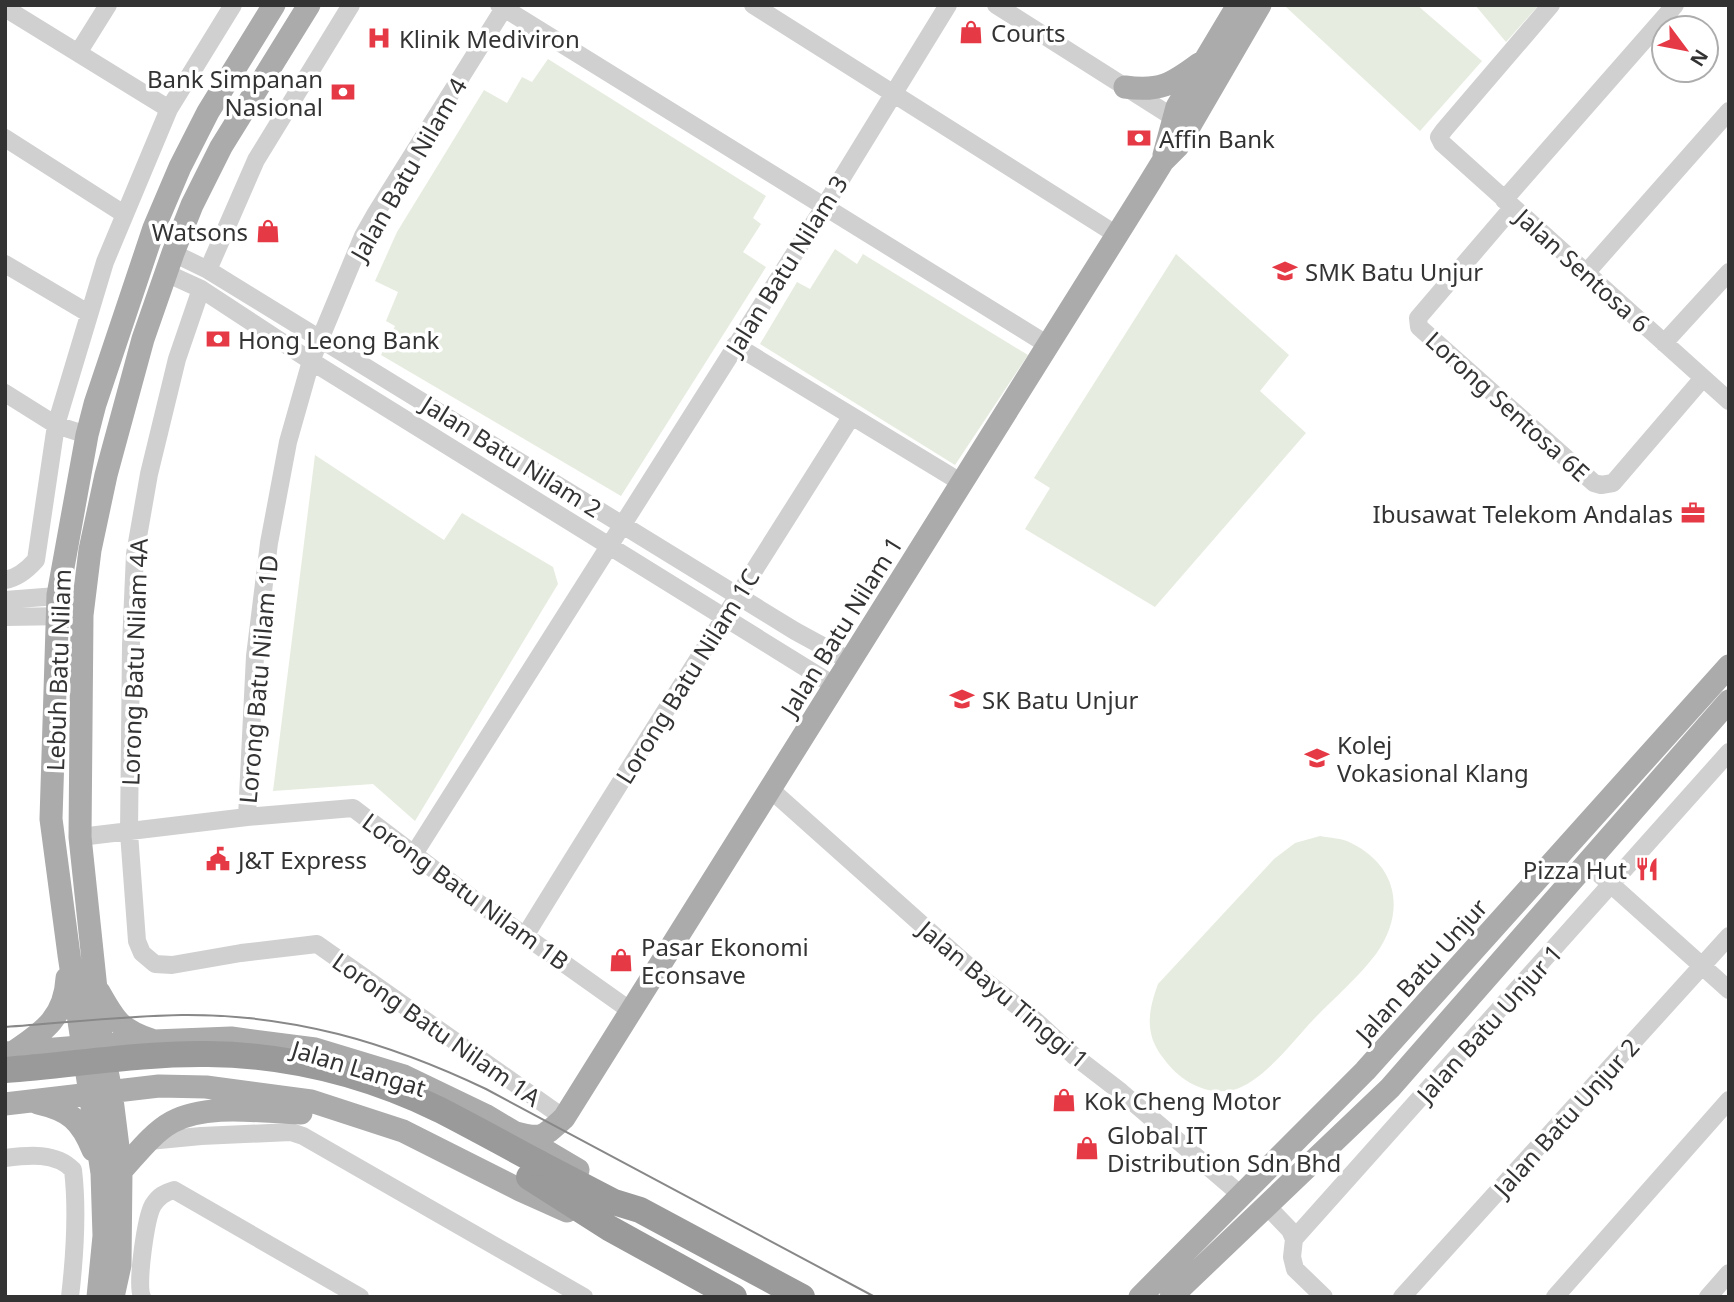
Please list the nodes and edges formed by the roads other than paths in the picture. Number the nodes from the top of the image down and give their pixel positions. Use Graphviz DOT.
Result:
graph roads {
  1 [pos="107,5"];
  2 [pos="233,5"];
  3 [pos="274,5"];
  4 [pos="309,5"];
  5 [pos="351,5"];
  6 [pos="753,5"];
  7 [pos="948,5"];
  8 [pos="996,5"];
  9 [pos="1238,5"];
  10 [pos="1260,5"];
  11 [pos="1550,5"];
  12 [pos="1675,5"];
  13 [pos="503,6"];
  14 [pos="5,8"];
  15 [pos="78,53"];
  16 [pos="1207,57"];
  17 [pos="1125,88"];
  18 [pos="893,94"];
  19 [pos="169,109"];
  20 [pos="1729,111"];
  21 [pos="1181,123"];
  22 [pos="5,138"];
  23 [pos="1508,204"];
  24 [pos="824,207"];
  25 [pos="124,214"];
  26 [pos="1117,235"];
  27 [pos="169,263"];
  28 [pos="5,264"];
  29 [pos="208,270"];
  30 [pos="1729,272"];
  31 [pos="1586,273"];
  32 [pos="137,279"];
  33 [pos="201,289"];
  34 [pos="88,313"];
  35 [pos="321,338"];
  36 [pos="1664,343"];
  37 [pos="735,345"];
  38 [pos="1048,345"];
  39 [pos="311,360"];
  40 [pos="1703,378"];
  41 [pos="5,393"];
  42 [pos="1729,401"];
  43 [pos="851,417"];
  44 [pos="56,425"];
  45 [pos="87,435"];
  46 [pos="962,483"];
  47 [pos="622,523"];
  48 [pos="608,546"];
  49 [pos="5,580"];
  50 [pos="739,595"];
  51 [pos="5,600"];
  52 [pos="83,604"];
  53 [pos="58,606"];
  54 [pos="5,617"];
  55 [pos="725,618"];
  56 [pos="850,661"];
  57 [pos="1729,667"];
  58 [pos="835,686"];
  59 [pos="1729,701"];
  60 [pos="1729,752"];
  61 [pos="770,789"];
  62 [pos="247,817"];
  63 [pos="129,832"];
  64 [pos="80,837"];
  65 [pos="414,854"];
  66 [pos="1586,862"];
  67 [pos="1552,864"];
  68 [pos="1612,885"];
  69 [pos="525,936"];
  70 [pos="1729,936"];
  71 [pos="69,956"];
  72 [pos="1702,967"];
  73 [pos="96,986"];
  74 [pos="1729,990"];
  75 [pos="631,1011"];
  76 [pos="204,1039"];
  77 [pos="154,1041"];
  78 [pos="92,1046"];
  79 [pos="8,1057"];
  80 [pos="5,1087"];
  81 [pos="206,1087"];
  82 [pos="101,1092"];
  83 [pos="1729,1100"];
  84 [pos="5,1101"];
  85 [pos="28,1101"];
  86 [pos="360,1116"];
  87 [pos="564,1118"];
  88 [pos="513,1132"];
  89 [pos="149,1141"];
  90 [pos="5,1157"];
  91 [pos="534,1170"];
  92 [pos="578,1171"];
  93 [pos="111,1172"];
  94 [pos="1241,1195"];
  95 [pos="1266,1205"];
  96 [pos="640,1210"];
  97 [pos="609,1228"];
  98 [pos="1294,1240"];
  99 [pos="104,1249"];
  100 [pos="75,1250"];
  101 [pos="1729,1273"];
  102 [pos="729,1294"];
  103 [pos="581,1296"];
  104 [pos="70,1297"];
  105 [pos="98,1297"];
  106 [pos="113,1297"];
  107 [pos="142,1297"];
  108 [pos="360,1297"];
  109 [pos="802,1297"];
  110 [pos="1140,1297"];
  111 [pos="1171,1297"];
  112 [pos="1324,1297"];
  113 [pos="1402,1297"];
  114 [pos="1555,1297"];
  115 [pos="1708,1297"];
  1 -- 15 [label="street"];
  2 -- 19 [label="street"];
  3 -- 32 [label="main road, Lebuh Batu Nilam"];
  4 -- 27 [label="main road, Lebuh Batu Nilam"];
  5 -- 29 [label="street"];
  6 -- 18 [label="street"];
  7 -- 18 [label="street, Jalan Batu Nilam 3"];
  8 -- 17 [label="street"];
  9 -- 16 [label="main road, Jalan Batu Nilam 1"];
  10 -- 21 [label="main road, Jalan Batu Nilam 1"];
  11 -- 23 [label="street, Jalan Sentosa 6"];
  12 -- 23 [label="street"];
  13 -- 24 [label="street"];
  13 -- 35 [label="street, Jalan Batu Nilam 4"];
  14 -- 15 [label="street"];
  15 -- 19 [label="street"];
  16 -- 17 [label="main road"];
  16 -- 21 [label="main road, Jalan Batu Nilam 1"];
  17 -- 21 [label="street"];
  18 -- 24 [label="street, Jalan Batu Nilam 3"];
  18 -- 26 [label="street"];
  19 -- 25 [label="street"];
  20 -- 31 [label="street"];
  21 -- 26 [label="main road, Jalan Batu Nilam 1"];
  22 -- 25 [label="street"];
  23 -- 31 [label="street, Jalan Sentosa 6"];
  23 -- 40 [label="street, Lorong Sentosa 6E"];
  24 -- 37 [label="street, Jalan Batu Nilam 3"];
  24 -- 38 [label="street"];
  25 -- 34 [label="street"];
  26 -- 38 [label="main road, Jalan Batu Nilam 1"];
  27 -- 29 [label="street, Jalan Batu Nilam 2"];
  27 -- 32 [label="main road"];
  27 -- 33 [label="street, Jalan Batu Nilam 2"];
  27 -- 52 [label="main road, Lebuh Batu Nilam"];
  28 -- 34 [label="street"];
  29 -- 35 [label="street, Jalan Batu Nilam 2"];
  30 -- 36 [label="street"];
  31 -- 36 [label="street, Jalan Sentosa 6"];
  32 -- 45 [label="main road, Lebuh Batu Nilam"];
  33 -- 39 [label="street, Jalan Batu Nilam 2"];
  33 -- 63 [label="street, Lorong Batu Nilam 4A"];
  34 -- 44 [label="street"];
  35 -- 39 [label="street, Lorong Batu Nilam 1D"];
  35 -- 47 [label="street, Jalan Batu Nilam 2"];
  36 -- 40 [label="street, Jalan Sentosa 6"];
  37 -- 43 [label="street"];
  37 -- 47 [label="street, Jalan Batu Nilam 3"];
  38 -- 46 [label="main road, Jalan Batu Nilam 1"];
  39 -- 48 [label="street, Jalan Batu Nilam 2"];
  39 -- 62 [label="street, Lorong Batu Nilam 1D"];
  40 -- 42 [label="street, Jalan Sentosa 6"];
  41 -- 44 [label="street"];
  43 -- 46 [label="street"];
  43 -- 50 [label="street, Lorong Batu Nilam 1C"];
  44 -- 45 [label="street"];
  44 -- 49 [label="street"];
  45 -- 53 [label="main road, Lebuh Batu Nilam"];
  46 -- 56 [label="main road, Jalan Batu Nilam 1"];
  47 -- 48 [label="street"];
  47 -- 50 [label="street, Jalan Batu Nilam 2"];
  48 -- 55 [label="street, Jalan Batu Nilam 2"];
  48 -- 65 [label="street"];
  50 -- 55 [label="street, Lorong Batu Nilam 1C"];
  50 -- 56 [label="street, Jalan Batu Nilam 2"];
  51 -- 53 [label="street"];
  52 -- 53 [label="street"];
  52 -- 64 [label="main road, Lebuh Batu Nilam"];
  53 -- 54 [label="street"];
  53 -- 71 [label="main road, Lebuh Batu Nilam"];
  55 -- 58 [label="street, Jalan Batu Nilam 2"];
  55 -- 69 [label="street, Lorong Batu Nilam 1C"];
  56 -- 58 [label="main road, Jalan Batu Nilam 1"];
  57 -- 67 [label="main road, Jalan Batu Unjur"];
  58 -- 61 [label="main road, Jalan Batu Nilam 1"];
  59 -- 66 [label="main road"];
  60 -- 68 [label="street, Jalan Batu Unjur 1"];
  61 -- 75 [label="main road, Jalan Batu Nilam 1"];
  61 -- 94 [label="street, Jalan Bayu Tinggi 1"];
  62 -- 63 [label="street, Lorong Batu Nilam 1B"];
  62 -- 65 [label="street, Lorong Batu Nilam 1B"];
  63 -- 64 [label="street, Lorong Batu Nilam 1B"];
  63 -- 87 [label="street, Lorong Batu Nilam 1A"];
  64 -- 73 [label="main road, Lebuh Batu Nilam"];
  65 -- 69 [label="street, Lorong Batu Nilam 1B"];
  66 -- 67 [label="main road"];
  66 -- 68 [label="street"];
  66 -- 95 [label="main road"];
  67 -- 94 [label="main road, Jalan Batu Unjur"];
  68 -- 72 [label="street"];
  68 -- 98 [label="street, Jalan Batu Unjur 1"];
  69 -- 75 [label="street, Lorong Batu Nilam 1B"];
  70 -- 72 [label="street, Jalan Batu Unjur 2"];
  71 -- 78 [label="main road, Lebuh Batu Nilam"];
  71 -- 79 [label="main road"];
  72 -- 74 [label="street"];
  72 -- 113 [label="street, Jalan Batu Unjur 2"];
  73 -- 77 [label="main road"];
  73 -- 78 [label="main road, Lebuh Batu Nilam"];
  75 -- 87 [label="main road, Jalan Batu Nilam 1"];
  76 -- 77 [label="main road, Jalan Langat"];
  76 -- 81 [label="main road"];
  76 -- 88 [label="main road, Jalan Langat"];
  77 -- 78 [label="main road, Jalan Langat"];
  78 -- 79 [label="main road, Jalan Langat"];
  78 -- 82 [label="main road, Lebuh Batu Nilam"];
  79 -- 84 [label="main road"];
  79 -- 91 [label="highway, Jalan Langat, bridge"];
  80 -- 91 [label="highway, Jalan Langat"];
  81 -- 82 [label="main road, Jalan Langat"];
  81 -- 86 [label="main road, Jalan Langat"];
  82 -- 85 [label="main road, Jalan Langat"];
  82 -- 93 [label="main road, Lebuh Batu Nilam"];
  83 -- 114 [label="street"];
  84 -- 85 [label="main road, Jalan Langat"];
  85 -- 93 [label="main road"];
  86 -- 89 [label="main road"];
  86 -- 97 [label="main road, Jalan Langat"];
  87 -- 88 [label="main road"];
  87 -- 92 [label="main road"];
  88 -- 92 [label="main road, Jalan Langat"];
  89 -- 93 [label="main road"];
  89 -- 103 [label="street"];
  90 -- 100 [label="street"];
  91 -- 96 [label="highway, Jalan Langat"];
  91 -- 97 [label="highway, Jalan Langat"];
  92 -- 96 [label="main road, Jalan Langat"];
  93 -- 99 [label="main road, Lebuh Batu Nilam"];
  93 -- 106 [label="main road, Lebuh Batu Nilam"];
  94 -- 110 [label="main road, Jalan Batu Unjur"];
  95 -- 98 [label="street"];
  95 -- 111 [label="main road"];
  96 -- 109 [label="highway, Jalan Langat"];
  97 -- 102 [label="highway, Jalan Langat"];
  98 -- 112 [label="street"];
  99 -- 100 [label="street"];
  99 -- 105 [label="main road, Lebuh Batu Nilam"];
  100 -- 104 [label="street"];
  101 -- 115 [label="street"];
  107 -- 108 [label="street"];
}
